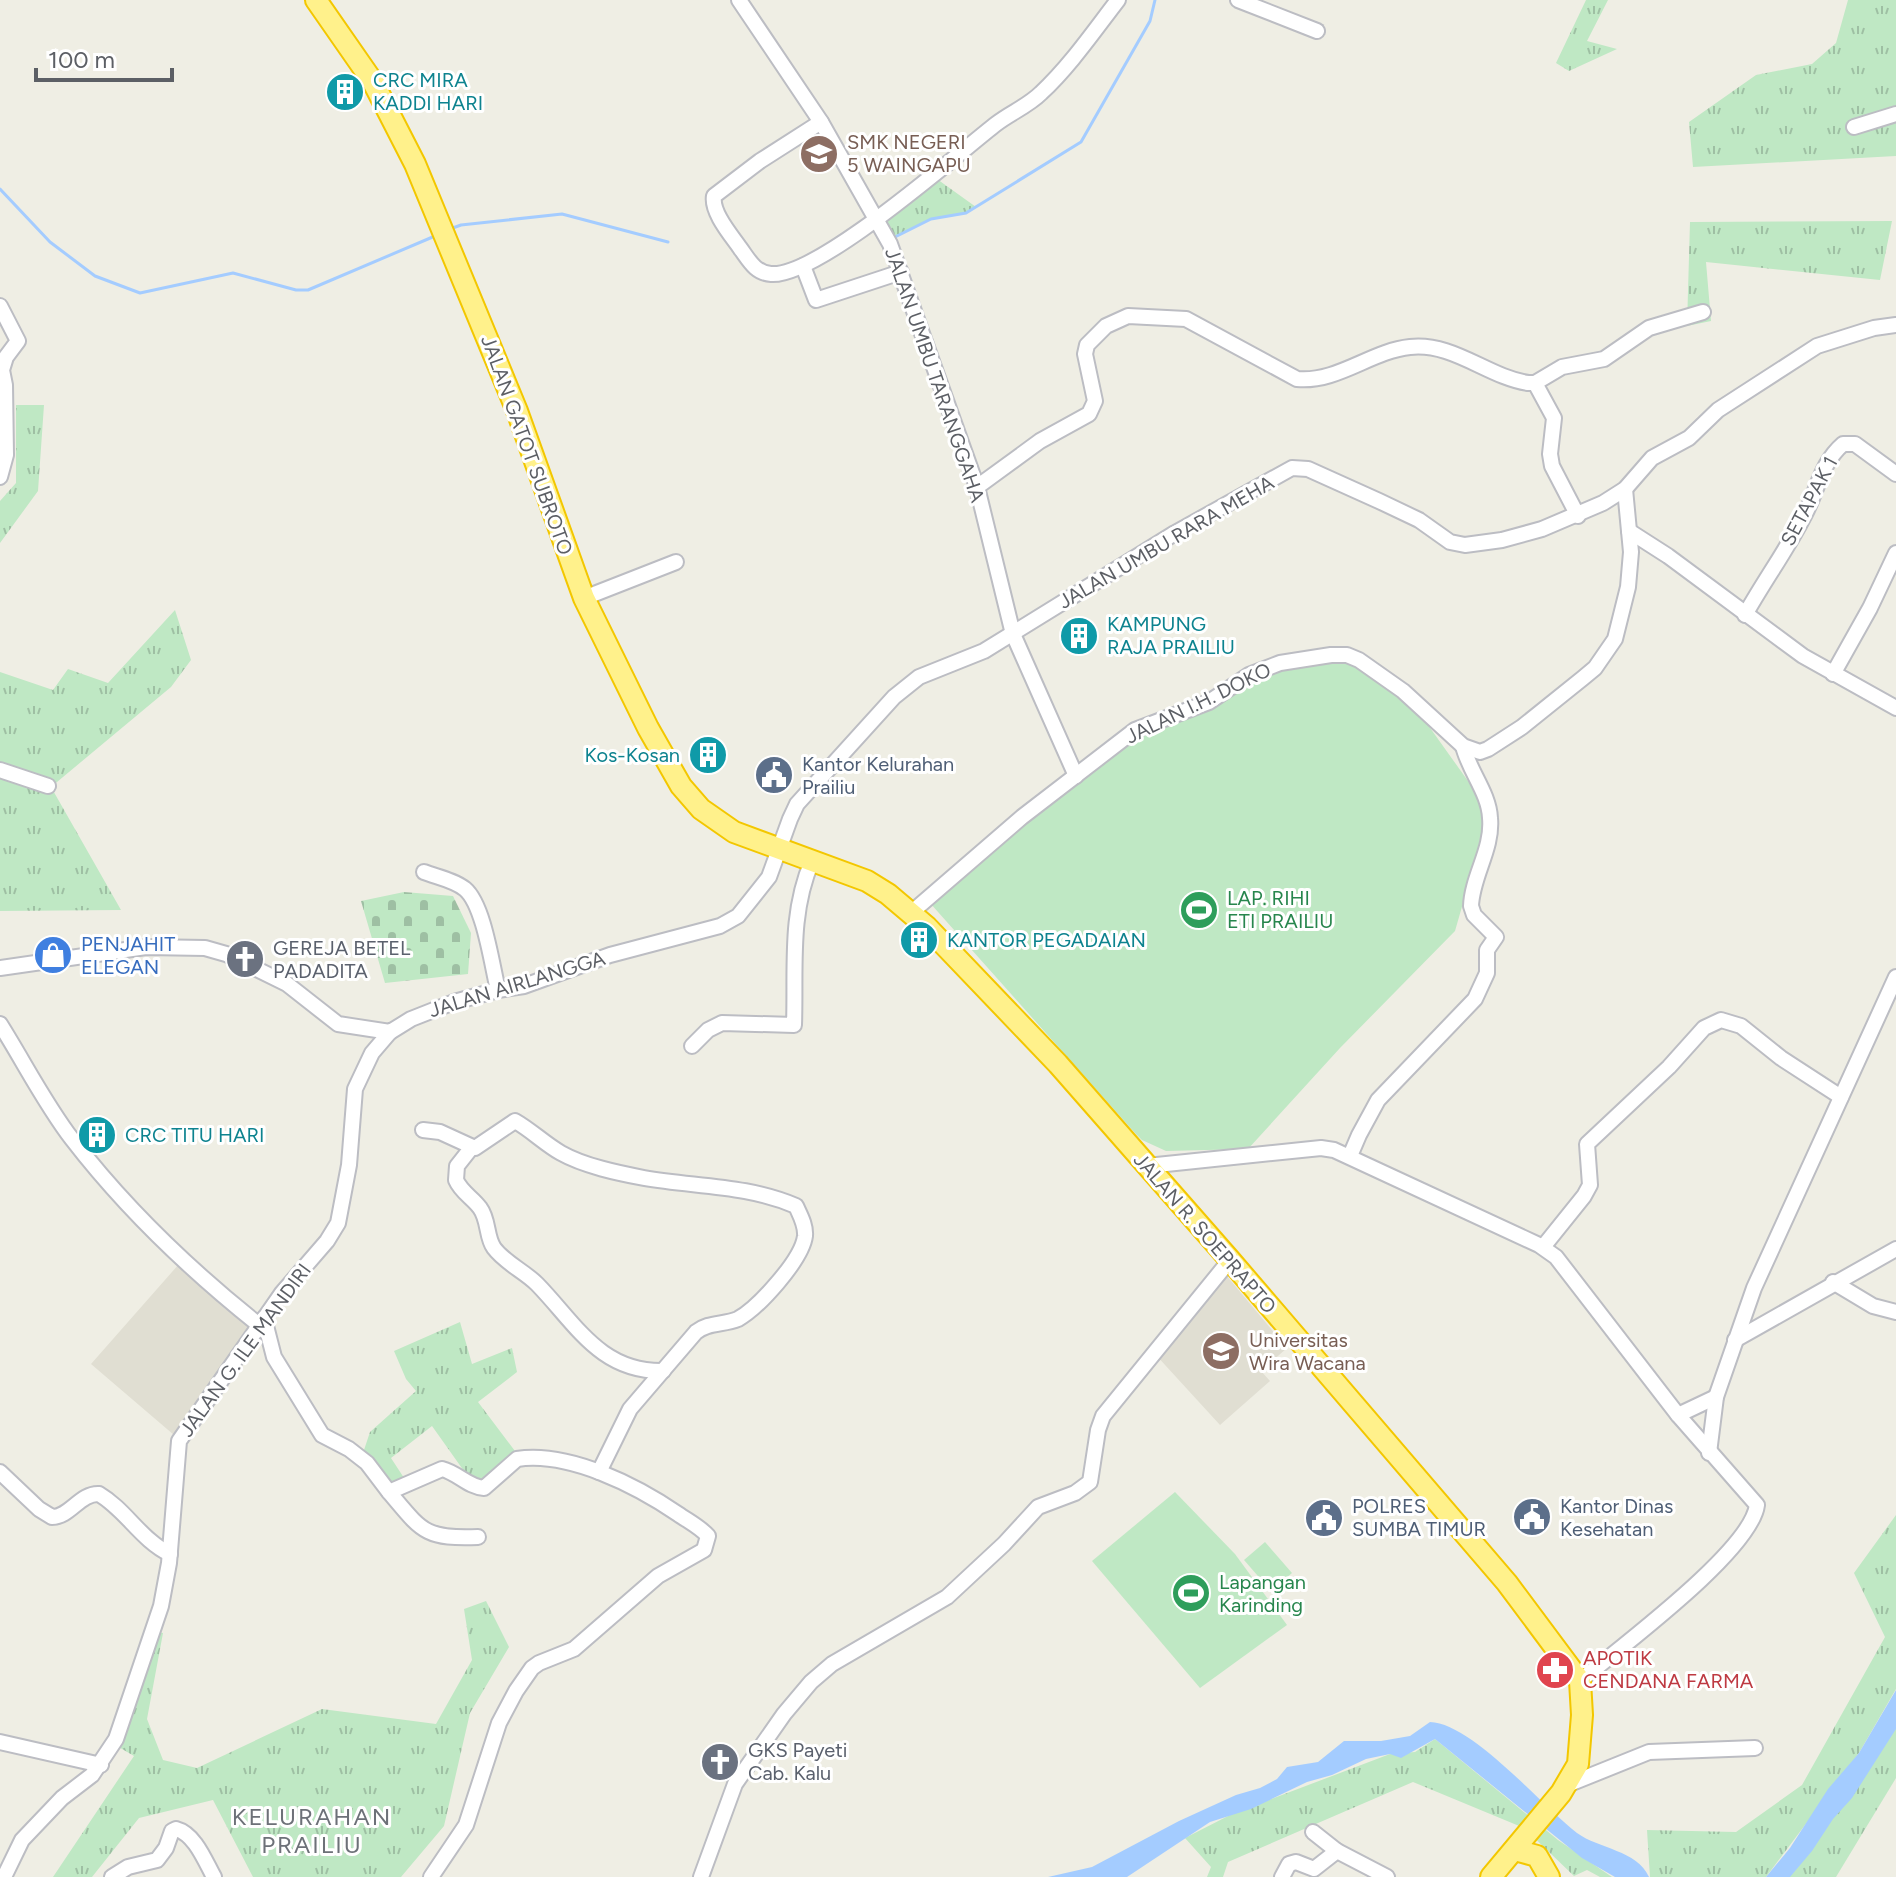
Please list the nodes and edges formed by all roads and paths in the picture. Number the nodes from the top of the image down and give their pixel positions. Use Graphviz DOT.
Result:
graph roads {
  1 [pos="316,0"];
  2 [pos="739,0"];
  3 [pos="1118,0"];
  4 [pos="1238,0"];
  5 [pos="1317,31"];
  6 [pos="1896,114"];
  7 [pos="821,122"];
  8 [pos="1854,127"];
  9 [pos="877,219"];
  10 [pos="803,266"];
  11 [pos="901,272"];
  12 [pos="0,306"];
  13 [pos="1703,312"];
  14 [pos="1896,325"];
  15 [pos="1535,383"];
  16 [pos="1896,474"];
  17 [pos="0,477"];
  18 [pos="977,487"];
  19 [pos="1625,489"];
  20 [pos="1578,516"];
  21 [pos="1629,531"];
  22 [pos="1896,553"];
  23 [pos="676,562"];
  24 [pos="584,598"];
  25 [pos="1745,615"];
  26 [pos="1013,634"];
  27 [pos="1833,674"];
  28 [pos="1896,708"];
  29 [pos="1463,746"];
  30 [pos="0,770"];
  31 [pos="1076,776"];
  32 [pos="48,786"];
  33 [pos="779,850"];
  34 [pos="812,861"];
  35 [pos="424,872"];
  36 [pos="912,912"];
  37 [pos="0,968"];
  38 [pos="1896,977"];
  39 [pos="498,990"];
  40 [pos="0,1024"];
  41 [pos="390,1032"];
  42 [pos="692,1046"];
  43 [pos="1841,1097"];
  44 [pos="423,1130"];
  45 [pos="472,1147"];
  46 [pos="1350,1156"];
  47 [pos="1147,1166"];
  48 [pos="1543,1247"];
  49 [pos="1896,1249"];
  50 [pos="1230,1260"];
  51 [pos="1833,1282"];
  52 [pos="1896,1312"];
  53 [pos="262,1322"];
  54 [pos="1735,1340"];
  55 [pos="663,1371"];
  56 [pos="1716,1397"];
  57 [pos="1678,1415"];
  58 [pos="1709,1453"];
  59 [pos="0,1472"];
  60 [pos="599,1472"];
  61 [pos="389,1492"];
  62 [pos="478,1537"];
  63 [pos="170,1554"];
  64 [pos="1580,1681"];
  65 [pos="0,1742"];
  66 [pos="1755,1748"];
  67 [pos="101,1765"];
  68 [pos="1564,1789"];
  69 [pos="1313,1832"];
  70 [pos="1525,1838"];
  71 [pos="1337,1851"];
  72 [pos="4,1877"];
  73 [pos="112,1877"];
  74 [pos="214,1877"];
  75 [pos="431,1877"];
  76 [pos="701,1877"];
  77 [pos="1282,1877"];
  78 [pos="1387,1877"];
  79 [pos="1491,1877"];
  80 [pos="1549,1877"];
  1 -- 24 [label="highway, JALAN GATOT SUBROTO"];
  2 -- 7 [label="street, JALAN UMBU TARANGGAHA"];
  3 -- 9 [label="street"];
  4 -- 5 [label="street"];
  6 -- 8 [label="street"];
  7 -- 9 [label="street, JALAN UMBU TARANGGAHA"];
  7 -- 10 [label="street"];
  9 -- 10 [label="street"];
  9 -- 11 [label="street, JALAN UMBU TARANGGAHA"];
  10 -- 11 [label="street"];
  11 -- 18 [label="street, JALAN UMBU TARANGGAHA"];
  12 -- 17 [label="street"];
  13 -- 15 [label="street"];
  14 -- 19 [label="street"];
  15 -- 18 [label="street"];
  15 -- 20 [label="street"];
  16 -- 25 [label="street, SETAPAK 1"];
  18 -- 26 [label="street, JALAN UMBU TARANGGAHA"];
  19 -- 20 [label="street, JALAN UMBU RARA MEHA"];
  19 -- 21 [label="street"];
  20 -- 26 [label="street, JALAN UMBU RARA MEHA"];
  21 -- 25 [label="street"];
  21 -- 29 [label="street"];
  22 -- 27 [label="street"];
  23 -- 24 [label="street"];
  24 -- 33 [label="highway, JALAN GATOT SUBROTO"];
  25 -- 27 [label="street"];
  26 -- 31 [label="street, JALAN UMBU TARANGGAHA"];
  26 -- 33 [label="street, JALAN UMBU RARA MEHA"];
  27 -- 28 [label="street"];
  29 -- 31 [label="street, JALAN I.H. DOKO"];
  29 -- 46 [label="street"];
  30 -- 32 [label="street"];
  31 -- 36 [label="street, JALAN I.H. DOKO"];
  33 -- 34 [label="highway, JALAN R. SOEPRAPTO"];
  33 -- 39 [label="street, JALAN AIRLANGGA"];
  34 -- 36 [label="highway, JALAN R. SOEPRAPTO"];
  34 -- 42 [label="street"];
  35 -- 39 [label="street"];
  36 -- 47 [label="highway, JALAN R. SOEPRAPTO"];
  37 -- 41 [label="street"];
  38 -- 43 [label="street"];
  39 -- 41 [label="street, JALAN AIRLANGGA"];
  40 -- 53 [label="street"];
  41 -- 53 [label="street, JALAN G. ILE MANDIRI"];
  43 -- 48 [label="street"];
  43 -- 54 [label="street"];
  44 -- 45 [label="street"];
  45 -- 55 [label="street"];
  45 -- 55 [label="street"];
  46 -- 47 [label="street"];
  46 -- 48 [label="street"];
  47 -- 50 [label="highway, JALAN R. SOEPRAPTO"];
  48 -- 57 [label="street"];
  49 -- 51 [label="street"];
  50 -- 64 [label="highway, JALAN R. SOEPRAPTO"];
  50 -- 76 [label="street"];
  51 -- 52 [label="street"];
  51 -- 54 [label="street"];
  53 -- 61 [label="street"];
  53 -- 63 [label="street, JALAN G. ILE MANDIRI"];
  54 -- 56 [label="street"];
  55 -- 60 [label="street"];
  56 -- 57 [label="street"];
  56 -- 58 [label="street"];
  57 -- 58 [label="street"];
  58 -- 64 [label="street"];
  59 -- 63 [label="street"];
  60 -- 61 [label="street"];
  60 -- 75 [label="street"];
  61 -- 62 [label="street"];
  63 -- 67 [label="street, JALAN G. ILE MANDIRI"];
  64 -- 68 [label="highway"];
  65 -- 67 [label="street"];
  66 -- 68 [label="street"];
  67 -- 72 [label="street, JALAN G. ILE MANDIRI"];
  68 -- 70 [label="highway"];
  69 -- 71 [label="street"];
  70 -- 79 [label="highway"];
  70 -- 80 [label="highway"];
  71 -- 77 [label="street"];
  71 -- 78 [label="street"];
  73 -- 74 [label="street"];
}
